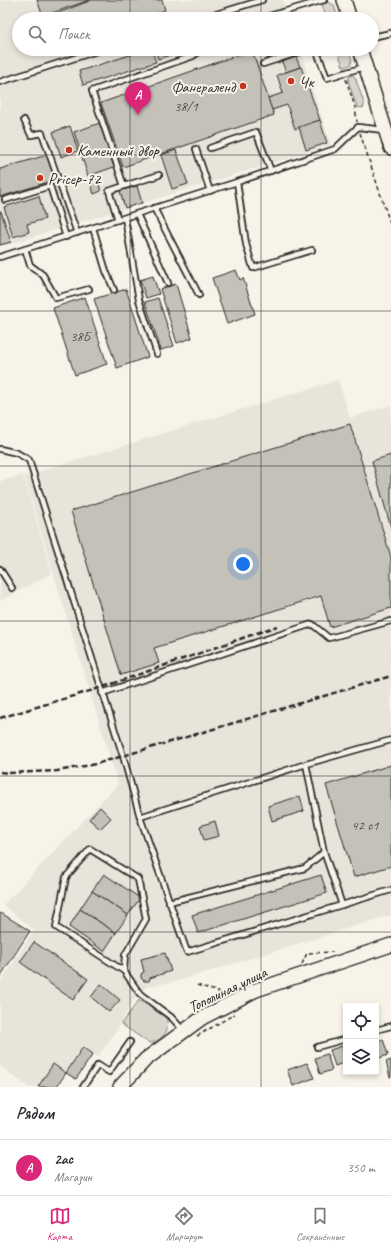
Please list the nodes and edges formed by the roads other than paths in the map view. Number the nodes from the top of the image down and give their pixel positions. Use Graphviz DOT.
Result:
graph roads {
  1 [pos="262,0"];
  2 [pos="324,0"];
  3 [pos="344,0"];
  4 [pos="223,12"];
  5 [pos="283,12"];
  6 [pos="348,12"];
  7 [pos="391,33"];
  8 [pos="379,36"];
  9 [pos="81,56"];
  10 [pos="193,56"];
  11 [pos="288,56"];
  12 [pos="319,56"];
  13 [pos="362,56"];
  14 [pos="263,64"];
  15 [pos="365,66"];
  16 [pos="0,82"];
  17 [pos="24,120"];
  18 [pos="385,130"];
  19 [pos="210,148"];
  20 [pos="391,148"];
  21 [pos="196,149"];
  22 [pos="271,170"];
  23 [pos="159,175"];
  24 [pos="237,182"];
  25 [pos="124,186"];
  26 [pos="210,191"];
  27 [pos="5,200"];
  28 [pos="154,208"];
  29 [pos="138,214"];
  30 [pos="125,218"];
  31 [pos="118,220"];
  32 [pos="93,228"];
  33 [pos="77,233"];
  34 [pos="66,237"];
  35 [pos="25,249"];
  36 [pos="312,250"];
  37 [pos="0,257"];
  38 [pos="168,283"];
  39 [pos="89,289"];
  40 [pos="114,290"];
  41 [pos="199,294"];
  42 [pos="157,354"];
  43 [pos="0,449"];
  44 [pos="0,569"];
  45 [pos="12,588"];
  46 [pos="391,621"];
  47 [pos="102,693"];
  48 [pos="391,740"];
  49 [pos="306,764"];
  50 [pos="140,817"];
  51 [pos="324,852"];
  52 [pos="391,890"];
  53 [pos="169,902"];
  54 [pos="342,905"];
  55 [pos="391,945"];
  56 [pos="124,971"];
  57 [pos="391,1026"];
  58 [pos="379,1029"];
  59 [pos="188,1035"];
  60 [pos="343,1040"];
  61 [pos="130,1042"];
  62 [pos="317,1046"];
  63 [pos="83,1087"];
  64 [pos="120,1087"];
  1 -- 4 [label="lane"];
  2 -- 5 [label="lane"];
  3 -- 6 [label="main road"];
  7 -- 8 [label="lane"];
  9 -- 16 [label="lane"];
  10 -- 25 [label="lane"];
  11 -- 14 [label="lane"];
  12 -- 15 [label="lane"];
  13 -- 15 [label="main road"];
  15 -- 18 [label="main road"];
  17 -- 33 [label="lane"];
  18 -- 20 [label="main road"];
  18 -- 22 [label="lane"];
  19 -- 22 [label="lane"];
  21 -- 26 [label="lane"];
  22 -- 24 [label="lane"];
  23 -- 25 [label="lane"];
  24 -- 26 [label="lane"];
  24 -- 36 [label="lane"];
  25 -- 31 [label="lane"];
  26 -- 28 [label="lane"];
  27 -- 34 [label="lane"];
  28 -- 29 [label="lane"];
  28 -- 41 [label="lane"];
  29 -- 30 [label="lane"];
  29 -- 38 [label="lane"];
  30 -- 31 [label="lane"];
  30 -- 42 [label="lane"];
  31 -- 32 [label="lane"];
  32 -- 33 [label="lane"];
  32 -- 40 [label="lane"];
  33 -- 34 [label="lane"];
  34 -- 35 [label="lane"];
  35 -- 37 [label="lane"];
  35 -- 39 [label="lane"];
  43 -- 47 [label="lane"];
  44 -- 45 [label="lane"];
  46 -- 47 [label="lane"];
  47 -- 50 [label="lane"];
  48 -- 49 [label="lane"];
  49 -- 50 [label="lane"];
  49 -- 51 [label="lane"];
  50 -- 53 [label="lane"];
  51 -- 53 [label="lane"];
  51 -- 54 [label="lane"];
  52 -- 54 [label="lane"];
  53 -- 54 [label="lane"];
  55 -- 59 [label="main road, Тополиная улица"];
  56 -- 56 [label="lane"];
  56 -- 59 [label="lane"];
  57 -- 58 [label="lane"];
  59 -- 64 [label="main road, Тополиная улица"];
  60 -- 62 [label="lane"];
  61 -- 63 [label="lane"];
}
